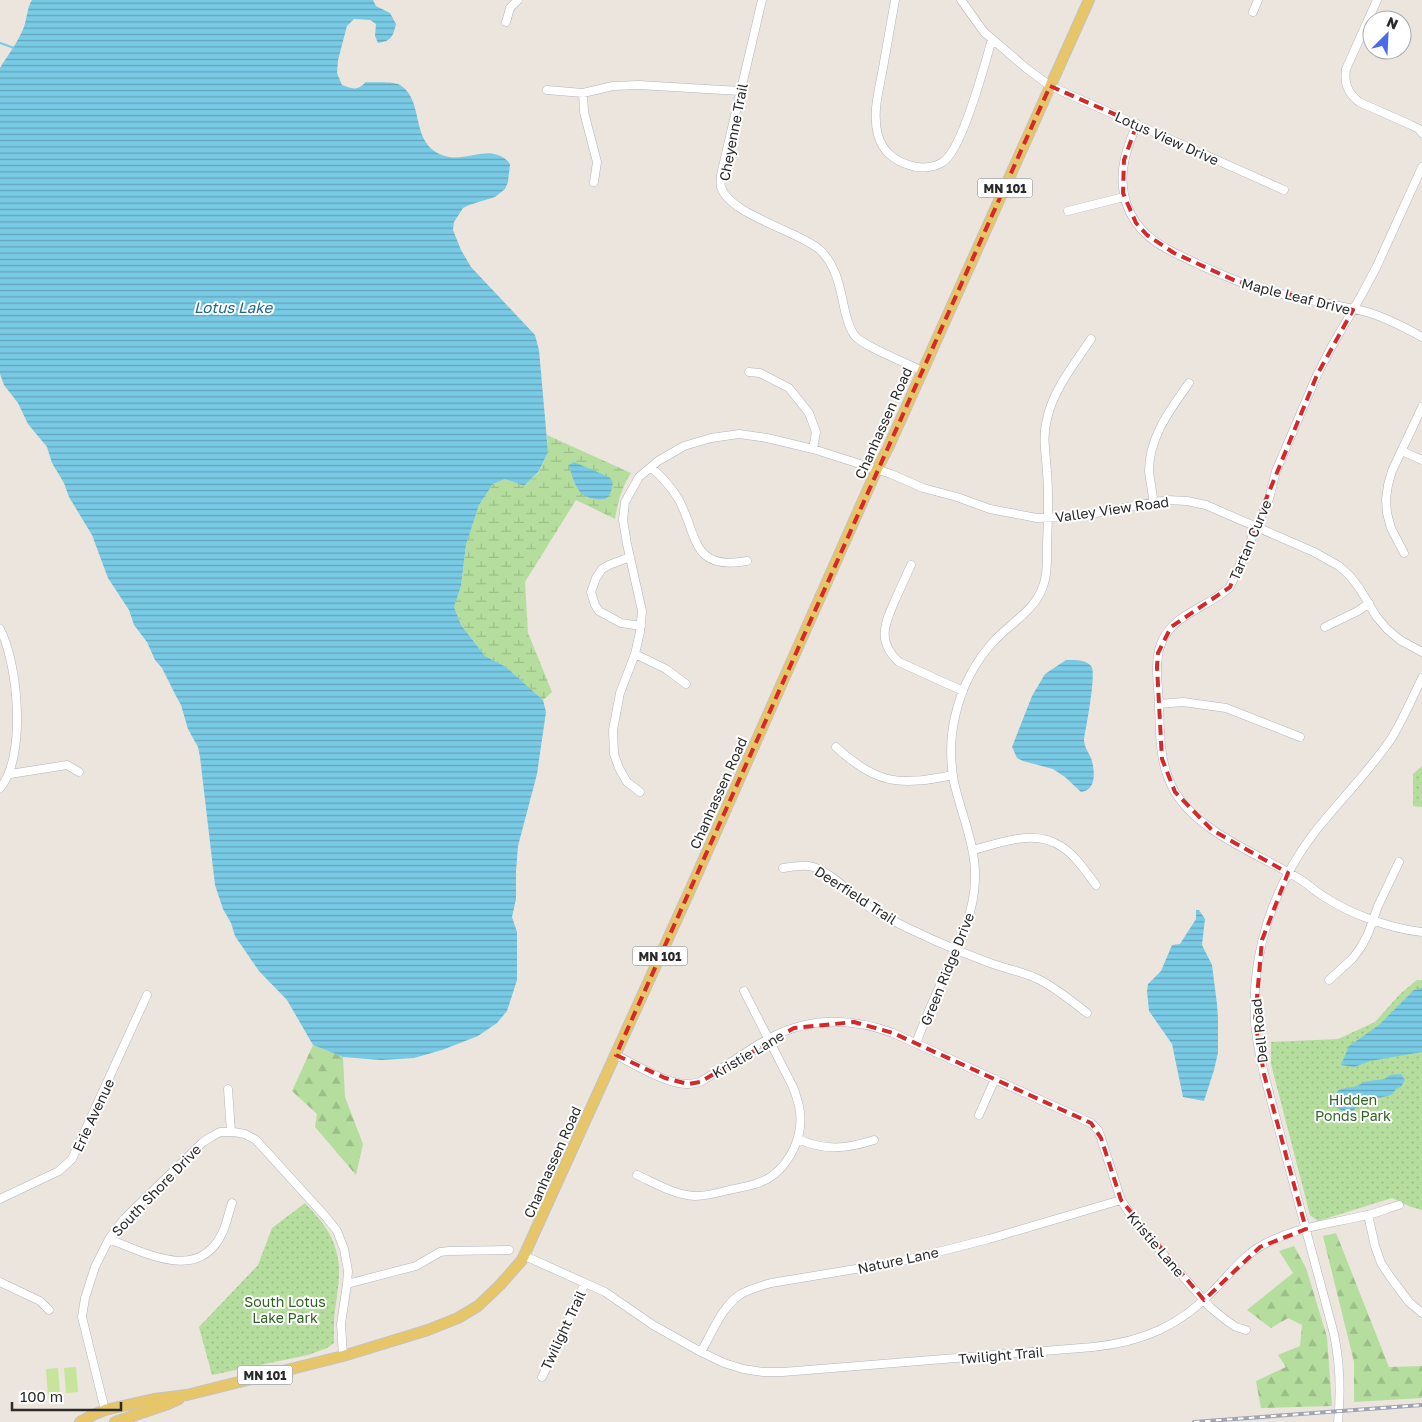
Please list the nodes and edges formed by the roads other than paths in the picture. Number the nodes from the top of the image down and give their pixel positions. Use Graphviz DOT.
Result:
graph roads {
  1 [pos="518,0"];
  2 [pos="762,0"];
  3 [pos="895,0"];
  4 [pos="961,0"];
  5 [pos="1089,0"];
  6 [pos="1258,0"];
  7 [pos="1377,0"];
  8 [pos="1253,12"];
  9 [pos="506,22"];
  10 [pos="992,39"];
  11 [pos="1050,86"];
  12 [pos="547,90"];
  13 [pos="740,90"];
  14 [pos="583,93"];
  15 [pos="1137,124"];
  16 [pos="1420,128"];
  17 [pos="1422,167"];
  18 [pos="594,182"];
  19 [pos="1284,190"];
  20 [pos="1124,197"];
  21 [pos="1068,211"];
  22 [pos="1353,310"];
  23 [pos="1422,337"];
  24 [pos="1091,339"];
  25 [pos="922,371"];
  26 [pos="749,372"];
  27 [pos="1189,383"];
  28 [pos="1422,407"];
  29 [pos="813,449"];
  30 [pos="1402,451"];
  31 [pos="1422,460"];
  32 [pos="651,467"];
  33 [pos="877,469"];
  34 [pos="1153,502"];
  35 [pos="1048,518"];
  36 [pos="1257,526"];
  37 [pos="1404,554"];
  38 [pos="630,557"];
  39 [pos="747,561"];
  40 [pos="911,565"];
  41 [pos="1369,603"];
  42 [pos="641,626"];
  43 [pos="1325,627"];
  44 [pos="0,628"];
  45 [pos="1422,652"];
  46 [pos="634,654"];
  47 [pos="1422,678"];
  48 [pos="686,684"];
  49 [pos="963,691"];
  50 [pos="1159,704"];
  51 [pos="1300,737"];
  52 [pos="836,748"];
  53 [pos="79,772"];
  54 [pos="10,774"];
  55 [pos="953,775"];
  56 [pos="0,788"];
  57 [pos="640,792"];
  58 [pos="973,850"];
  59 [pos="1399,862"];
  60 [pos="783,868"];
  61 [pos="1288,873"];
  62 [pos="1096,885"];
  63 [pos="1372,920"];
  64 [pos="1422,932"];
  65 [pos="957,949"];
  66 [pos="1329,980"];
  67 [pos="744,991"];
  68 [pos="147,995"];
  69 [pos="1087,1013"];
  70 [pos="768,1039"];
  71 [pos="916,1044"];
  72 [pos="616,1055"];
  73 [pos="995,1079"];
  74 [pos="228,1088"];
  75 [pos="979,1115"];
  76 [pos="231,1132"];
  77 [pos="798,1139"];
  78 [pos="874,1140"];
  79 [pos="637,1175"];
  80 [pos="0,1199"];
  81 [pos="1121,1200"];
  82 [pos="232,1203"];
  83 [pos="1399,1205"];
  84 [pos="1368,1215"];
  85 [pos="1306,1229"];
  86 [pos="109,1238"];
  87 [pos="509,1250"];
  88 [pos="524,1256"];
  89 [pos="0,1282"];
  90 [pos="585,1283"];
  91 [pos="347,1284"];
  92 [pos="1204,1300"];
  93 [pos="49,1310"];
  94 [pos="1422,1313"];
  95 [pos="1246,1330"];
  96 [pos="700,1352"];
  97 [pos="342,1356"];
  98 [pos="542,1377"];
  99 [pos="187,1395"];
  100 [pos="105,1410"];
  101 [pos="80,1422"];
  102 [pos="115,1422"];
  103 [pos="1338,1422"];
  1 -- 9 [label="street"];
  2 -- 13 [label="street, Cheyenne Trail"];
  3 -- 10 [label="street"];
  4 -- 10 [label="street, Lotus View Drive"];
  5 -- 11 [label="main road, Chanhassen Road / MN 101"];
  6 -- 8 [label="street"];
  7 -- 16 [label="street"];
  10 -- 11 [label="street, Lotus View Drive"];
  11 -- 15 [label="street, Lotus View Drive"];
  11 -- 25 [label="main road, Chanhassen Road / MN 101"];
  12 -- 14 [label="street"];
  13 -- 14 [label="street"];
  13 -- 25 [label="street, Cheyenne Trail"];
  14 -- 18 [label="street"];
  15 -- 19 [label="street, Lotus View Drive"];
  15 -- 20 [label="street, Maple Leaf Drive"];
  17 -- 22 [label="street, Tartan Curve"];
  20 -- 21 [label="street"];
  20 -- 22 [label="street, Maple Leaf Drive"];
  22 -- 23 [label="street, Maple Leaf Drive"];
  22 -- 36 [label="street, Tartan Curve"];
  24 -- 35 [label="street, Green Ridge Drive"];
  25 -- 33 [label="main road, Chanhassen Road / MN 101"];
  26 -- 29 [label="street"];
  27 -- 34 [label="street"];
  28 -- 30 [label="street"];
  29 -- 32 [label="street, Valley View Road"];
  29 -- 33 [label="street, Valley View Road"];
  30 -- 31 [label="street"];
  30 -- 37 [label="street"];
  32 -- 38 [label="street, Valley View Road"];
  32 -- 39 [label="street"];
  33 -- 35 [label="street, Valley View Road"];
  33 -- 72 [label="main road, Chanhassen Road / MN 101"];
  34 -- 35 [label="street, Valley View Road"];
  34 -- 36 [label="street, Valley View Road"];
  35 -- 49 [label="street, Green Ridge Drive"];
  36 -- 41 [label="street, Valley View Road"];
  36 -- 50 [label="street, Tartan Curve"];
  38 -- 42 [label="street, Valley View Road"];
  38 -- 42 [label="street"];
  40 -- 49 [label="street"];
  41 -- 43 [label="street"];
  41 -- 45 [label="street, Valley View Road"];
  42 -- 46 [label="street, Valley View Road"];
  44 -- 54 [label="street"];
  46 -- 48 [label="street"];
  46 -- 57 [label="street, Valley View Road"];
  47 -- 61 [label="street, Dell Road"];
  49 -- 55 [label="street, Green Ridge Drive"];
  50 -- 51 [label="street"];
  50 -- 61 [label="street, Tartan Curve"];
  52 -- 55 [label="street"];
  53 -- 54 [label="street"];
  54 -- 56 [label="street"];
  55 -- 58 [label="street, Green Ridge Drive"];
  58 -- 62 [label="street"];
  58 -- 65 [label="street, Green Ridge Drive"];
  59 -- 63 [label="street"];
  60 -- 65 [label="street, Deerfield Trail"];
  61 -- 63 [label="street, Tartan Curve"];
  61 -- 85 [label="street, Dell Road"];
  63 -- 64 [label="street, Tartan Curve"];
  63 -- 66 [label="street"];
  65 -- 69 [label="street, Deerfield Trail"];
  65 -- 71 [label="street, Green Ridge Drive"];
  67 -- 70 [label="street"];
  68 -- 80 [label="street, Erie Avenue"];
  70 -- 71 [label="street, Kristie Lane"];
  70 -- 72 [label="street, Kristie Lane"];
  70 -- 77 [label="street"];
  71 -- 73 [label="street, Kristie Lane"];
  72 -- 88 [label="main road, Chanhassen Road / MN 101"];
  73 -- 75 [label="street"];
  73 -- 81 [label="street, Kristie Lane"];
  74 -- 76 [label="street"];
  76 -- 86 [label="street, South Shore Drive"];
  76 -- 91 [label="street"];
  77 -- 78 [label="street"];
  77 -- 79 [label="street"];
  81 -- 92 [label="street, Kristie Lane"];
  81 -- 96 [label="street, Nature Lane"];
  82 -- 86 [label="street"];
  83 -- 84 [label="street, Twilight Trail"];
  84 -- 85 [label="street, Twilight Trail"];
  84 -- 94 [label="street"];
  85 -- 92 [label="street, Twilight Trail"];
  85 -- 103 [label="street, Dell Road"];
  86 -- 100 [label="street, South Shore Drive"];
  87 -- 91 [label="street"];
  88 -- 90 [label="street, Twilight Trail"];
  88 -- 97 [label="main road, Chanhassen Road / MN 101"];
  89 -- 93 [label="street"];
  90 -- 96 [label="street, Twilight Trail"];
  90 -- 98 [label="street, Twilight Trail"];
  91 -- 97 [label="street"];
  92 -- 95 [label="street, Kristie Lane"];
  92 -- 96 [label="street, Twilight Trail"];
  97 -- 99 [label="main road, Chanhassen Road / MN 101"];
  99 -- 100 [label="main road, Chanhassen Road / MN 101"];
  99 -- 102 [label="main road, Chanhassen Road / MN 101"];
  100 -- 101 [label="main road, Chanhassen Road / MN 101"];
}
